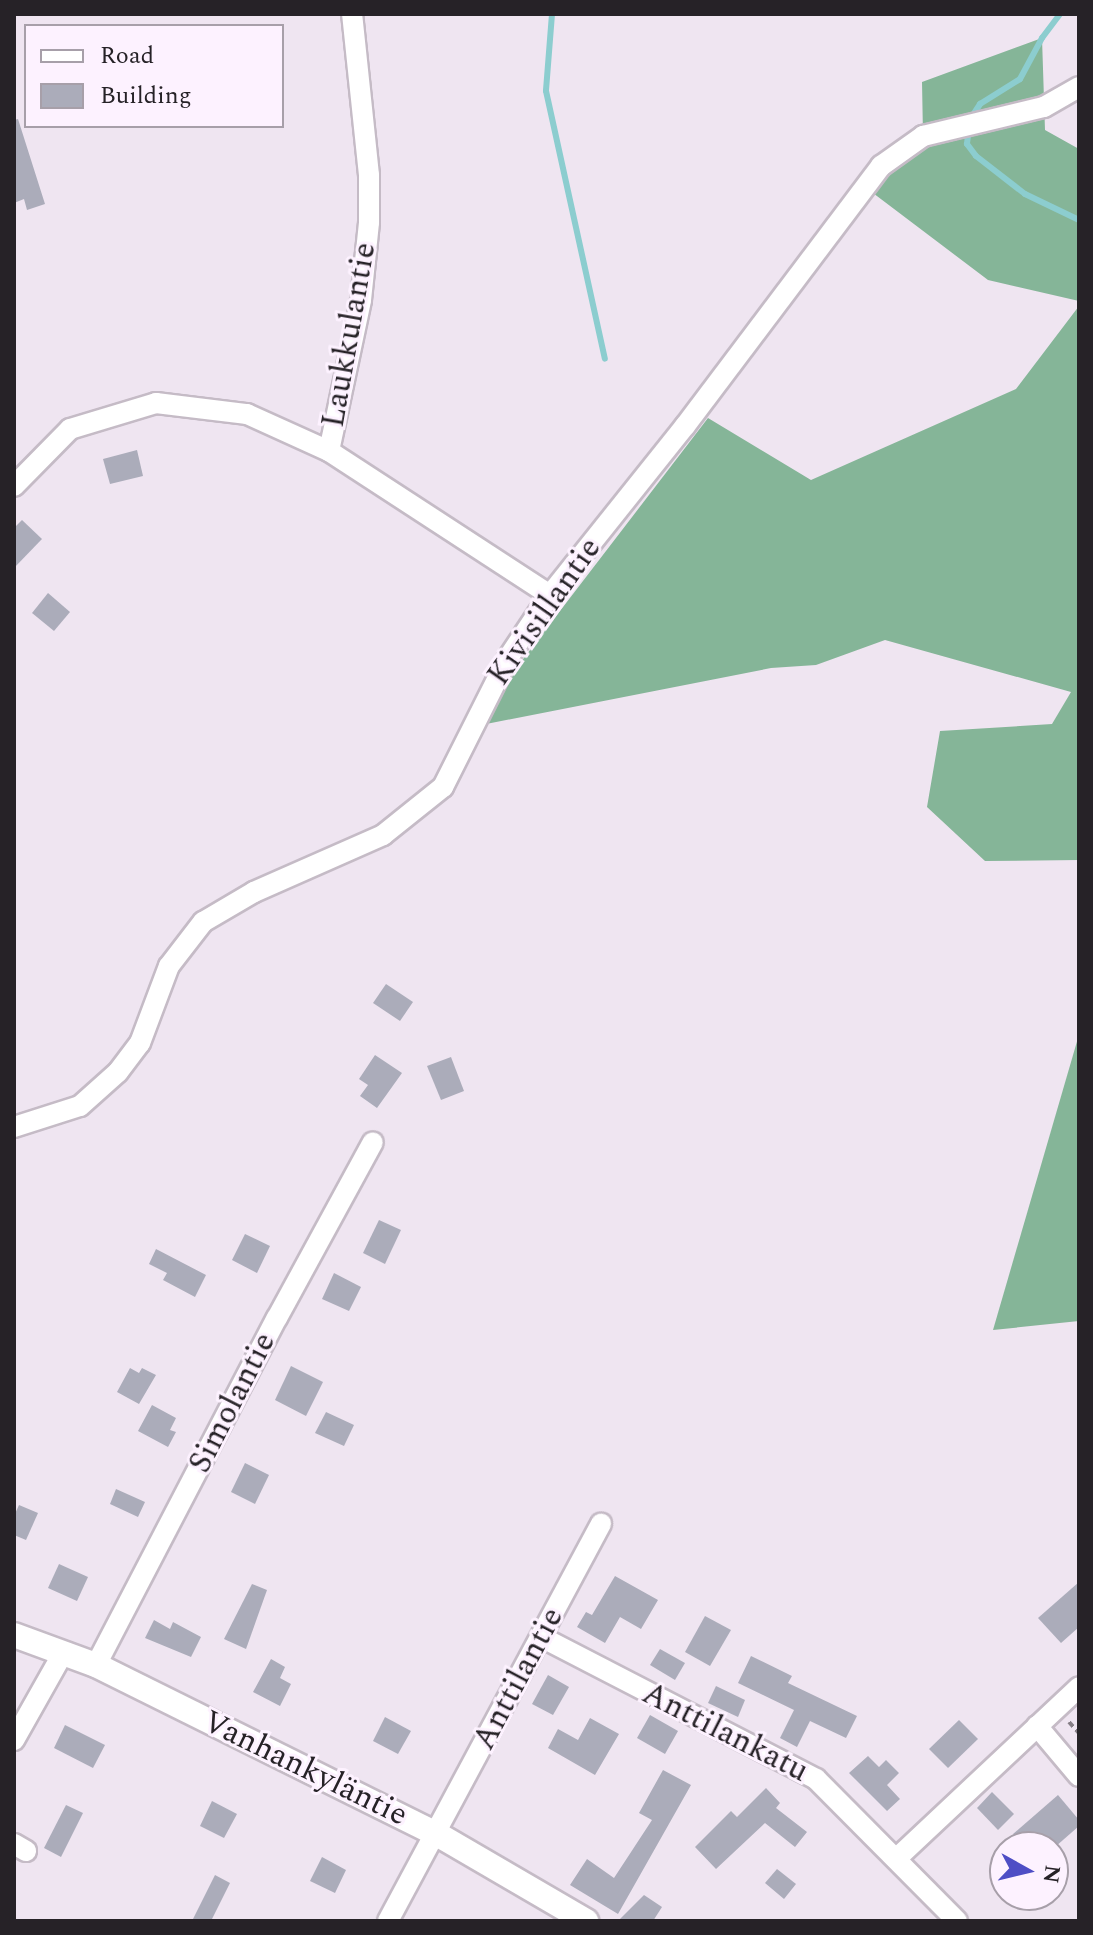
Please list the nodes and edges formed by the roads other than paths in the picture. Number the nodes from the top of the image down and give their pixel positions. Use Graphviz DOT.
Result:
graph roads {
  1 [pos="352,14"];
  2 [pos="1079,87"];
  3 [pos="329,451"];
  4 [pos="14,486"];
  5 [pos="550,595"];
  6 [pos="14,1127"];
  7 [pos="373,1142"];
  8 [pos="601,1523"];
  9 [pos="14,1635"];
  10 [pos="543,1638"];
  11 [pos="63,1653"];
  12 [pos="96,1665"];
  13 [pos="1079,1687"];
  14 [pos="1037,1726"];
  15 [pos="14,1740"];
  16 [pos="1079,1776"];
  17 [pos="435,1833"];
  18 [pos="896,1859"];
  19 [pos="388,1921"];
  20 [pos="586,1921"];
  21 [pos="957,1921"];
  1 -- 3 [label="street, Laukkulantie"];
  2 -- 5 [label="street, Kivisillantie"];
  3 -- 4 [label="street, Laukkulantie"];
  3 -- 5 [label="street"];
  5 -- 6 [label="street, Kivisillantie"];
  7 -- 12 [label="street, Simolantie"];
  8 -- 10 [label="street, Anttilantie"];
  9 -- 11 [label="street, Vanhankyläntie"];
  10 -- 17 [label="street, Anttilantie"];
  10 -- 18 [label="street, Anttilankatu"];
  11 -- 12 [label="street, Vanhankyläntie"];
  11 -- 15 [label="street"];
  12 -- 17 [label="street, Vanhankyläntie"];
  13 -- 14 [label="street"];
  14 -- 16 [label="street"];
  14 -- 18 [label="street"];
  17 -- 19 [label="street, Anttilantie"];
  17 -- 20 [label="street, Vanhankyläntie"];
  18 -- 21 [label="street, Anttilankatu"];
}
